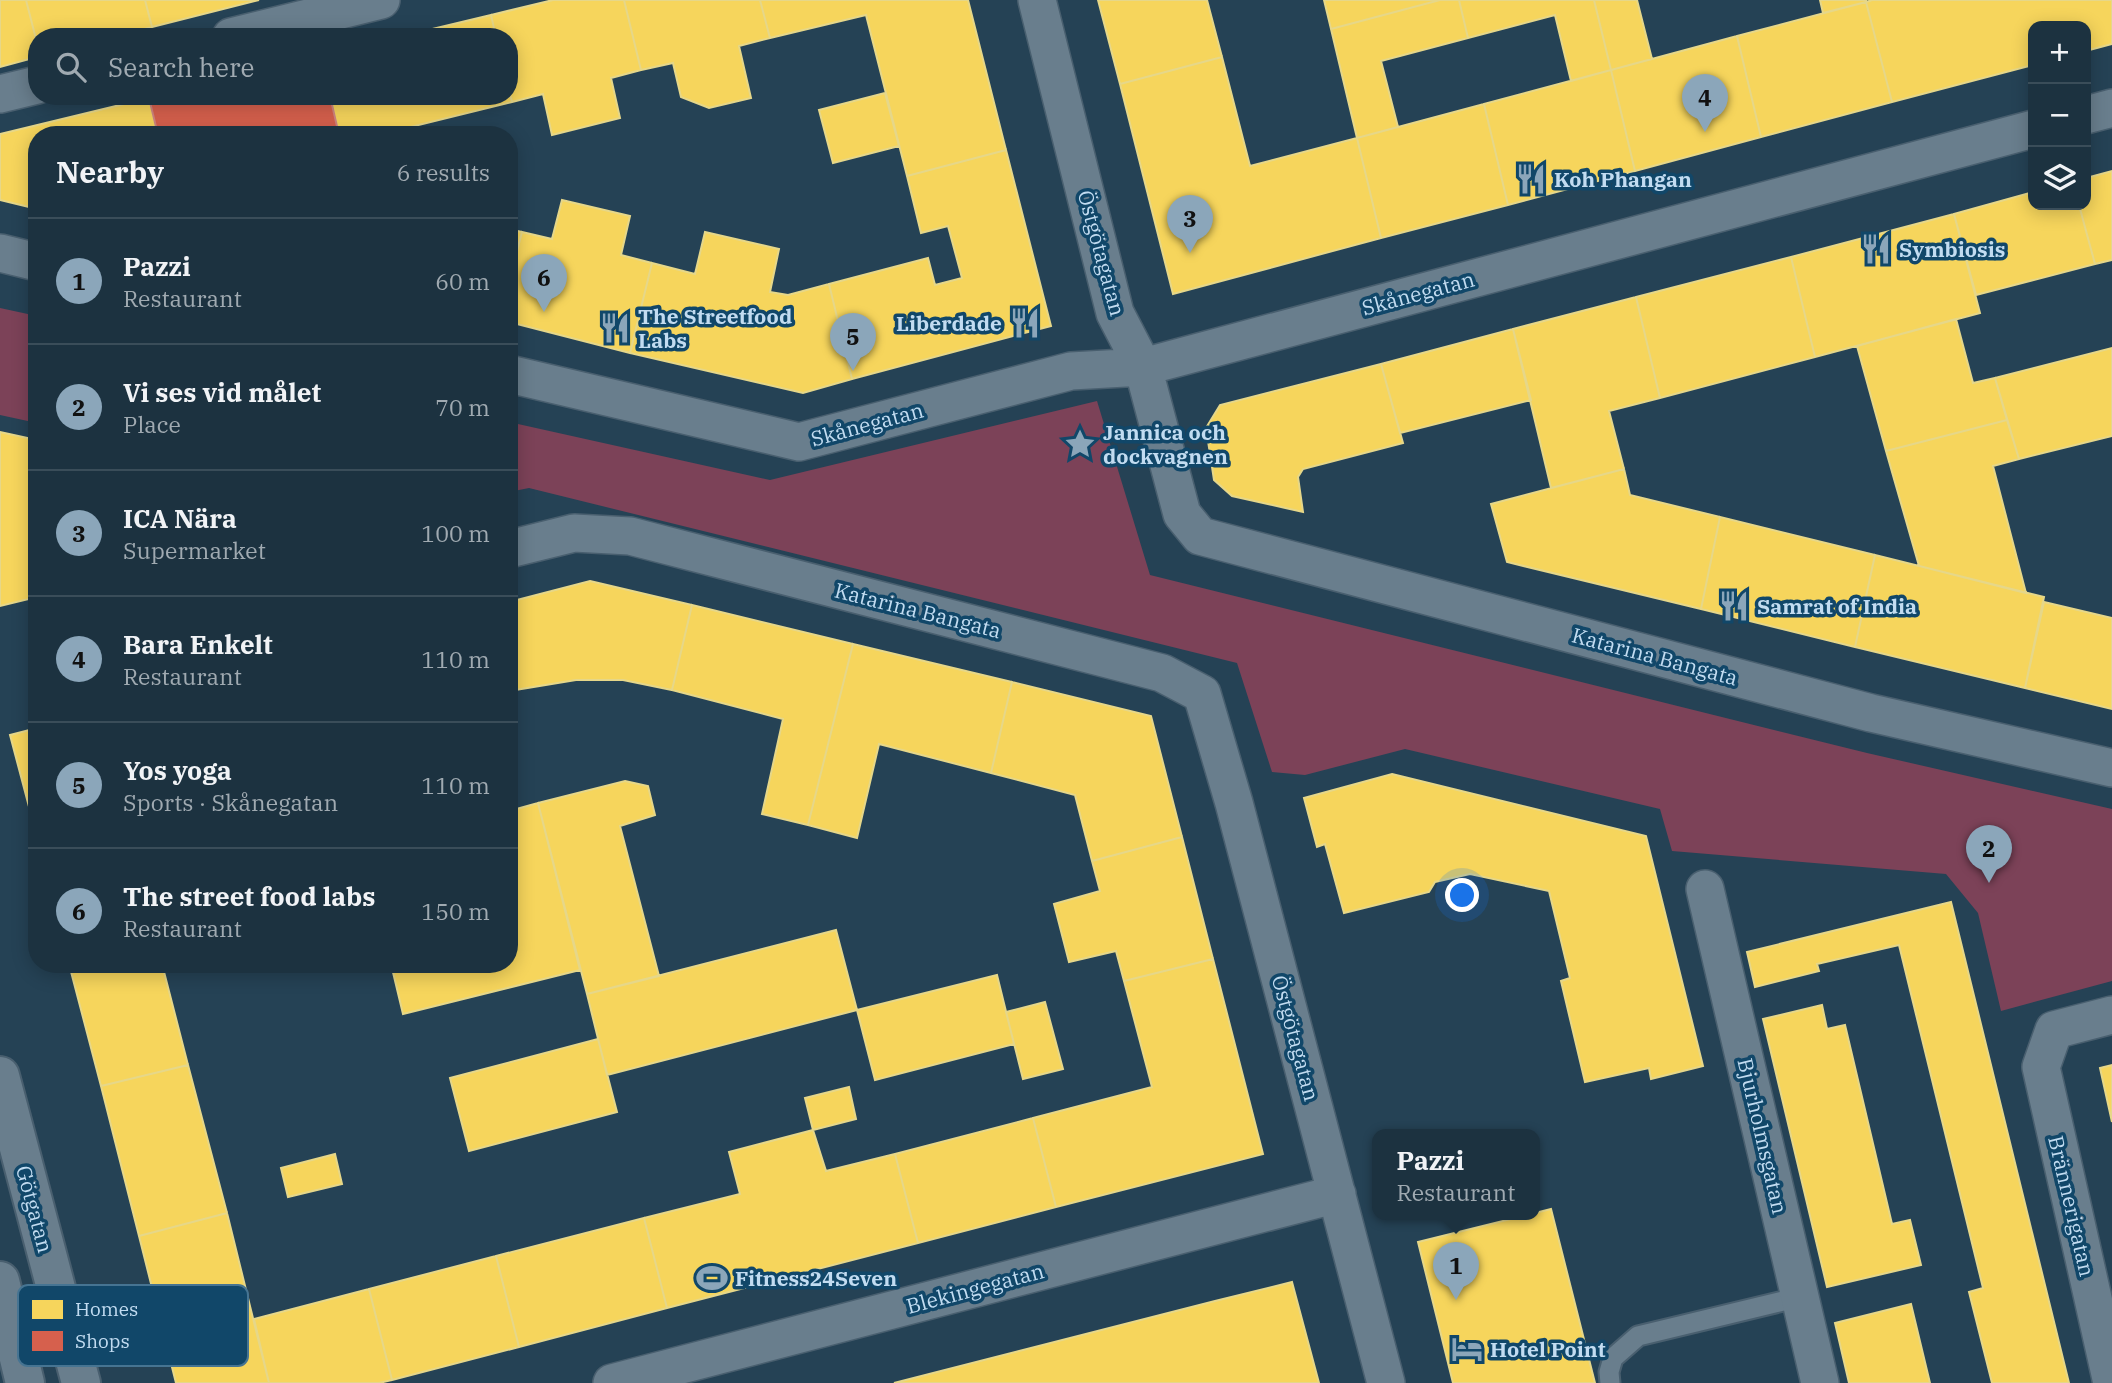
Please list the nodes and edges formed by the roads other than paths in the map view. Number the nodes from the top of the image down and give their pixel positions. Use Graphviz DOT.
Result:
graph roads {
  1 [pos="381,0"];
  2 [pos="1037,0"];
  3 [pos="267,28"];
  4 [pos="28,87"];
  5 [pos="0,94"];
  6 [pos="2112,108"];
  7 [pos="2091,114"];
  8 [pos="2028,130"];
  9 [pos="0,253"];
  10 [pos="28,260"];
  11 [pos="1143,367"];
  12 [pos="518,376"];
  13 [pos="1200,536"];
  14 [pos="518,547"];
  15 [pos="1202,694"];
  16 [pos="2112,768"];
  17 [pos="1705,889"];
  18 [pos="2112,1015"];
  19 [pos="0,1076"];
  20 [pos="1337,1194"];
  21 [pos="0,1281"];
  22 [pos="55,1285"];
  23 [pos="1800,1297"];
  24 [pos="18,1354"];
  25 [pos="21,1366"];
  26 [pos="77,1366"];
  27 [pos="25,1383"];
  28 [pos="81,1383"];
  29 [pos="612,1383"];
  30 [pos="1386,1383"];
  31 [pos="1610,1383"];
  32 [pos="1820,1383"];
  33 [pos="2112,1383"];
  1 -- 3 [label="street"];
  2 -- 11 [label="street, Östgötagatan"];
  4 -- 5 [label="street"];
  6 -- 7 [label="street"];
  8 -- 11 [label="street, Skånegatan"];
  9 -- 10 [label="street"];
  11 -- 12 [label="street, Skånegatan"];
  11 -- 13 [label="street, Östgötagatan"];
  13 -- 16 [label="street, Katarina Bangata"];
  14 -- 15 [label="street, Katarina Bangata"];
  15 -- 20 [label="street, Östgötagatan"];
  17 -- 23 [label="street, Bjurholmsgatan"];
  18 -- 33 [label="street, Brännerigatan"];
  19 -- 22 [label="street, Götgatan"];
  20 -- 29 [label="street, Blekingegatan"];
  20 -- 30 [label="street, Östgötagatan"];
  21 -- 24 [label="street"];
  23 -- 31 [label="lane"];
  23 -- 32 [label="street, Bjurholmsgatan"];
  25 -- 27 [label="street"];
  26 -- 28 [label="street, Götgatan"];
}
